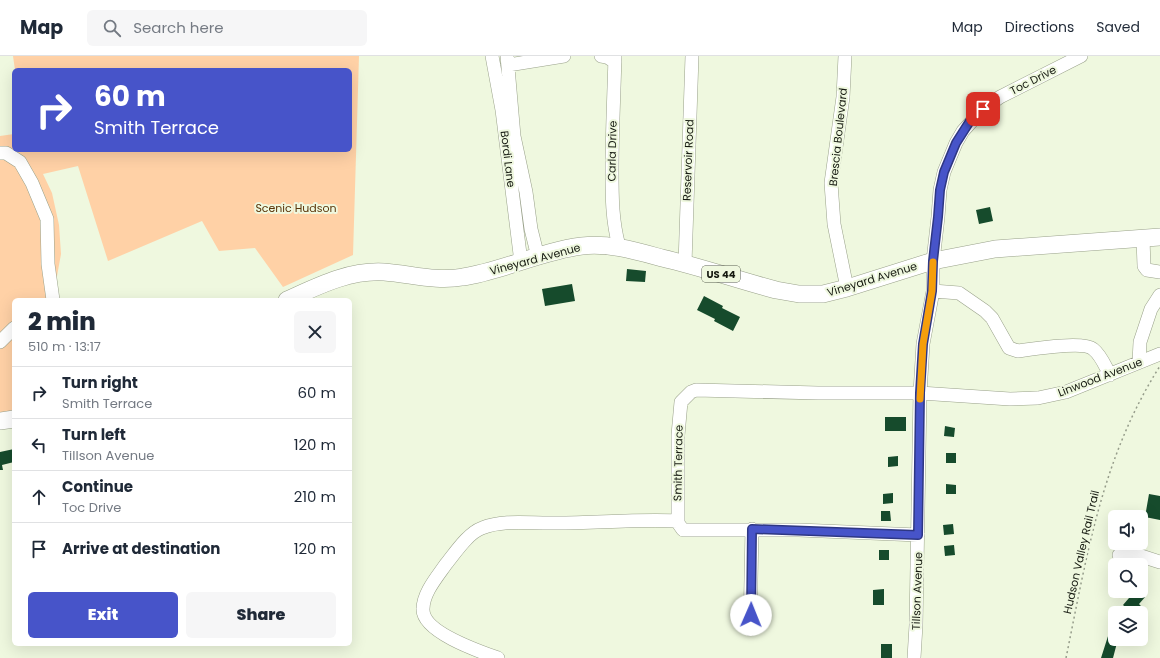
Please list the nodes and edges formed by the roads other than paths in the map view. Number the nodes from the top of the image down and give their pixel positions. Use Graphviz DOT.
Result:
graph roads {
  1 [pos="492,56"];
  2 [pos="564,56"];
  3 [pos="601,56"];
  4 [pos="692,56"];
  5 [pos="845,56"];
  6 [pos="1081,56"];
  7 [pos="615,59"];
  8 [pos="507,60"];
  9 [pos="0,153"];
  10 [pos="1160,237"];
  11 [pos="1143,239"];
  12 [pos="619,246"];
  13 [pos="538,257"];
  14 [pos="933,261"];
  15 [pos="521,262"];
  16 [pos="685,264"];
  17 [pos="1160,272"];
  18 [pos="847,288"];
  19 [pos="932,291"];
  20 [pos="1160,296"];
  21 [pos="53,298"];
  22 [pos="291,298"];
  23 [pos="12,330"];
  24 [pos="0,342"];
  25 [pos="1149,358"];
  26 [pos="1110,375"];
  27 [pos="920,393"];
  28 [pos="12,419"];
  29 [pos="0,421"];
  30 [pos="678,521"];
  31 [pos="752,529"];
  32 [pos="918,535"];
  33 [pos="1120,555"];
  34 [pos="1160,562"];
  35 [pos="750,629"];
  36 [pos="498,658"];
  37 [pos="914,658"];
  1 -- 15 [label="street, Bordi Lane"];
  2 -- 8 [label="street"];
  3 -- 7 [label="street"];
  4 -- 16 [label="street, Reservoir Road"];
  5 -- 18 [label="street, Brescia Boulevard"];
  6 -- 14 [label="street, Toc Drive"];
  7 -- 12 [label="street, Carla Drive"];
  8 -- 13 [label="street"];
  9 -- 21 [label="street"];
  10 -- 11 [label="main road, Vineyard Avenue / US 44"];
  11 -- 14 [label="main road, Vineyard Avenue / US 44"];
  11 -- 17 [label="street"];
  12 -- 13 [label="main road, Vineyard Avenue / US 44"];
  12 -- 16 [label="main road, Vineyard Avenue / US 44"];
  13 -- 15 [label="main road, Vineyard Avenue / US 44"];
  14 -- 18 [label="main road, Vineyard Avenue / US 44"];
  14 -- 19 [label="street, Tillson Avenue"];
  15 -- 22 [label="main road, Vineyard Avenue / US 44"];
  16 -- 18 [label="main road, Vineyard Avenue / US 44"];
  19 -- 26 [label="street"];
  19 -- 27 [label="street, Tillson Avenue"];
  20 -- 25 [label="street"];
  23 -- 24 [label="street"];
  25 -- 26 [label="street, Linwood Avenue"];
  26 -- 27 [label="street, Linwood Avenue"];
  27 -- 30 [label="street, Smith Terrace"];
  27 -- 32 [label="street, Tillson Avenue"];
  28 -- 29 [label="main road"];
  30 -- 31 [label="street"];
  30 -- 36 [label="street"];
  31 -- 32 [label="street"];
  31 -- 35 [label="street"];
  32 -- 37 [label="street, Tillson Avenue"];
  33 -- 34 [label="street"];
}
